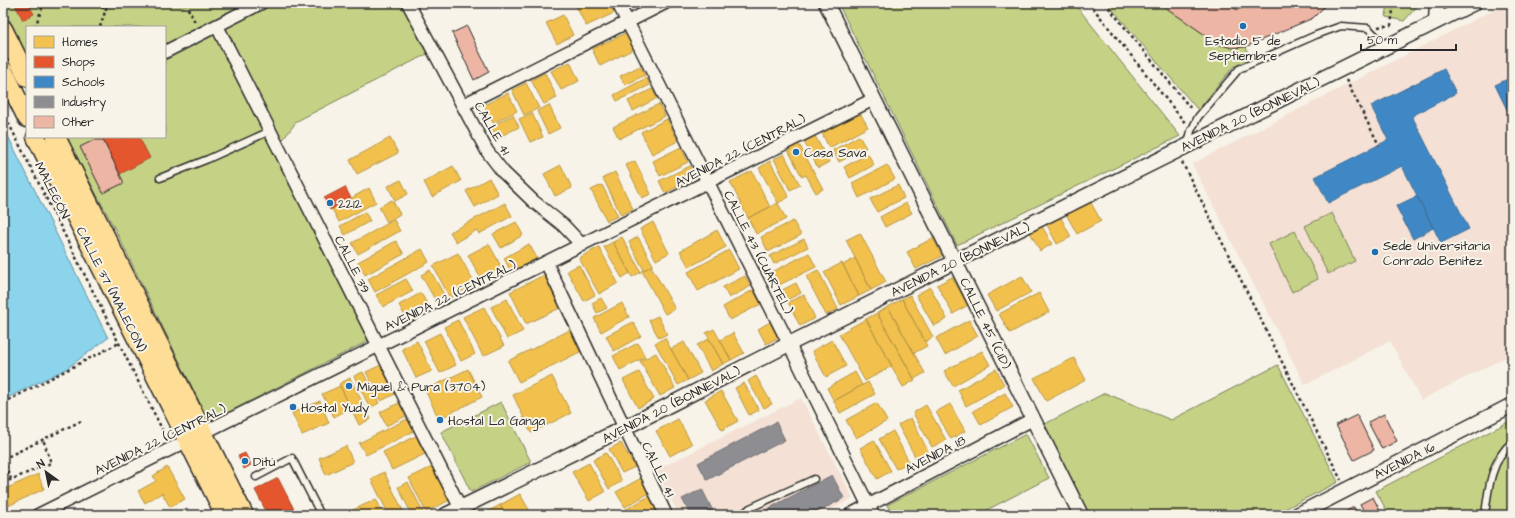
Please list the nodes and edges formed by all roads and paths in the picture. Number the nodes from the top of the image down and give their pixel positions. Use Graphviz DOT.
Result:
graph roads {
  1 [pos="44,3"];
  2 [pos="90,3"];
  3 [pos="108,3"];
  4 [pos="185,3"];
  5 [pos="261,3"];
  6 [pos="408,3"];
  7 [pos="618,3"];
  8 [pos="665,3"];
  9 [pos="826,3"];
  10 [pos="1089,3"];
  11 [pos="1105,3"];
  12 [pos="1394,3"];
  13 [pos="1437,3"];
  14 [pos="1474,3"];
  15 [pos="106,8"];
  16 [pos="627,22"];
  17 [pos="1436,22"];
  18 [pos="35,26"];
  19 [pos="100,26"];
  20 [pos="217,26"];
  21 [pos="1368,28"];
  22 [pos="3,29"];
  23 [pos="201,33"];
  24 [pos="1387,46"];
  25 [pos="166,51"];
  26 [pos="1341,69"];
  27 [pos="3,70"];
  28 [pos="26,76"];
  29 [pos="874,99"];
  30 [pos="463,105"];
  31 [pos="3,112"];
  32 [pos="26,116"];
  33 [pos="1198,117"];
  34 [pos="270,130"];
  35 [pos="1192,131"];
  36 [pos="37,138"];
  37 [pos="56,138"];
  38 [pos="1379,145"];
  39 [pos="1182,148"];
  40 [pos="160,178"];
  41 [pos="708,182"];
  42 [pos="582,246"];
  43 [pos="546,262"];
  44 [pos="955,262"];
  45 [pos="119,343"];
  46 [pos="789,344"];
  47 [pos="378,346"];
  48 [pos="3,403"];
  49 [pos="1512,405"];
  50 [pos="1033,419"];
  51 [pos="81,421"];
  52 [pos="624,428"];
  53 [pos="196,437"];
  54 [pos="43,440"];
  55 [pos="1512,442"];
  56 [pos="172,448"];
  57 [pos="3,460"];
  58 [pos="256,477"];
  59 [pos="11,479"];
  60 [pos="814,479"];
  61 [pos="3,483"];
  62 [pos="1346,490"];
  63 [pos="870,510"];
  64 [pos="462,511"];
  65 [pos="38,515"];
  66 [pos="225,515"];
  67 [pos="244,515"];
  68 [pos="321,515"];
  69 [pos="446,515"];
  70 [pos="666,515"];
  71 [pos="742,515"];
  72 [pos="850,515"];
  73 [pos="1081,515"];
  74 [pos="1297,515"];
  75 [pos="1485,515"];
  1 -- 18 [label="path"];
  2 -- 15 [label="path"];
  3 -- 15 [label="path"];
  4 -- 23 [label="path"];
  5 -- 20 [label="street"];
  6 -- 30 [label="street, CALLE 41"];
  7 -- 16 [label="street, CALLE 43 (CUARTEL)"];
  8 -- 16 [label="street"];
  9 -- 29 [label="street, CALLE 45 (CID)"];
  10 -- 35 [label="path"];
  11 -- 33 [label="path"];
  12 -- 21 [label="path"];
  13 -- 17 [label="street"];
  14 -- 17 [label="street, AVENIDA 20 (BONNEVAL)"];
  15 -- 19 [label="path"];
  16 -- 30 [label="street"];
  16 -- 41 [label="street, CALLE 43 (CUARTEL)"];
  17 -- 24 [label="street, AVENIDA 20 (BONNEVAL)"];
  20 -- 23 [label="street"];
  20 -- 34 [label="street, CALLE 39"];
  21 -- 24 [label="lane"];
  21 -- 33 [label="lane"];
  22 -- 28 [label="main road"];
  23 -- 25 [label="street"];
  24 -- 26 [label="street, AVENIDA 20 (BONNEVAL)"];
  26 -- 38 [label="path"];
  26 -- 39 [label="street, AVENIDA 20 (BONNEVAL)"];
  27 -- 32 [label="main road"];
  29 -- 41 [label="street, AVENIDA 22 (CENTRAL)"];
  29 -- 44 [label="street, CALLE 45 (CID)"];
  30 -- 42 [label="street, CALLE 41"];
  31 -- 45 [label="path, MALECÓN"];
  33 -- 35 [label="lane"];
  34 -- 40 [label="lane"];
  34 -- 47 [label="street, CALLE 39"];
  35 -- 39 [label="lane"];
  36 -- 53 [label="main road, CALLE 37 (MALECÓN)"];
  37 -- 53 [label="main road, CALLE 37 (MALECÓN)"];
  39 -- 44 [label="street, AVENIDA 20 (BONNEVAL)"];
  39 -- 62 [label="path"];
  41 -- 42 [label="street, AVENIDA 22 (CENTRAL)"];
  41 -- 46 [label="street, CALLE 43 (CUARTEL)"];
  42 -- 43 [label="street, AVENIDA 22 (CENTRAL)"];
  43 -- 47 [label="street, AVENIDA 22 (CENTRAL)"];
  43 -- 52 [label="street, CALLE 41"];
  44 -- 46 [label="street, AVENIDA 20 (BONNEVAL)"];
  44 -- 50 [label="street, CALLE 45 (CID)"];
  45 -- 48 [label="path"];
  45 -- 56 [label="path, MALECÓN"];
  46 -- 52 [label="street, AVENIDA 20 (BONNEVAL)"];
  46 -- 63 [label="street, CALLE 43 (CUARTEL)"];
  47 -- 53 [label="street, AVENIDA 22 (CENTRAL)"];
  47 -- 64 [label="street, CALLE 39"];
  49 -- 62 [label="street, AVENIDA 16"];
  50 -- 63 [label="street, AVENIDA 18"];
  50 -- 73 [label="street, CALLE 45 (CID)"];
  51 -- 54 [label="path"];
  52 -- 64 [label="street, AVENIDA 20 (BONNEVAL)"];
  52 -- 70 [label="street, CALLE 41"];
  53 -- 56 [label="street, AVENIDA 22 (CENTRAL)"];
  53 -- 66 [label="main road"];
  53 -- 67 [label="main road"];
  54 -- 57 [label="path"];
  54 -- 59 [label="path"];
  55 -- 75 [label="lane"];
  56 -- 65 [label="street, AVENIDA 22 (CENTRAL)"];
  57 -- 59 [label="path"];
  58 -- 68 [label="lane"];
  59 -- 61 [label="path"];
  60 -- 71 [label="lane"];
  62 -- 74 [label="street, AVENIDA 16"];
  63 -- 72 [label="street, AVENIDA 18"];
  64 -- 69 [label="street, AVENIDA 20 (BONNEVAL)"];
}
